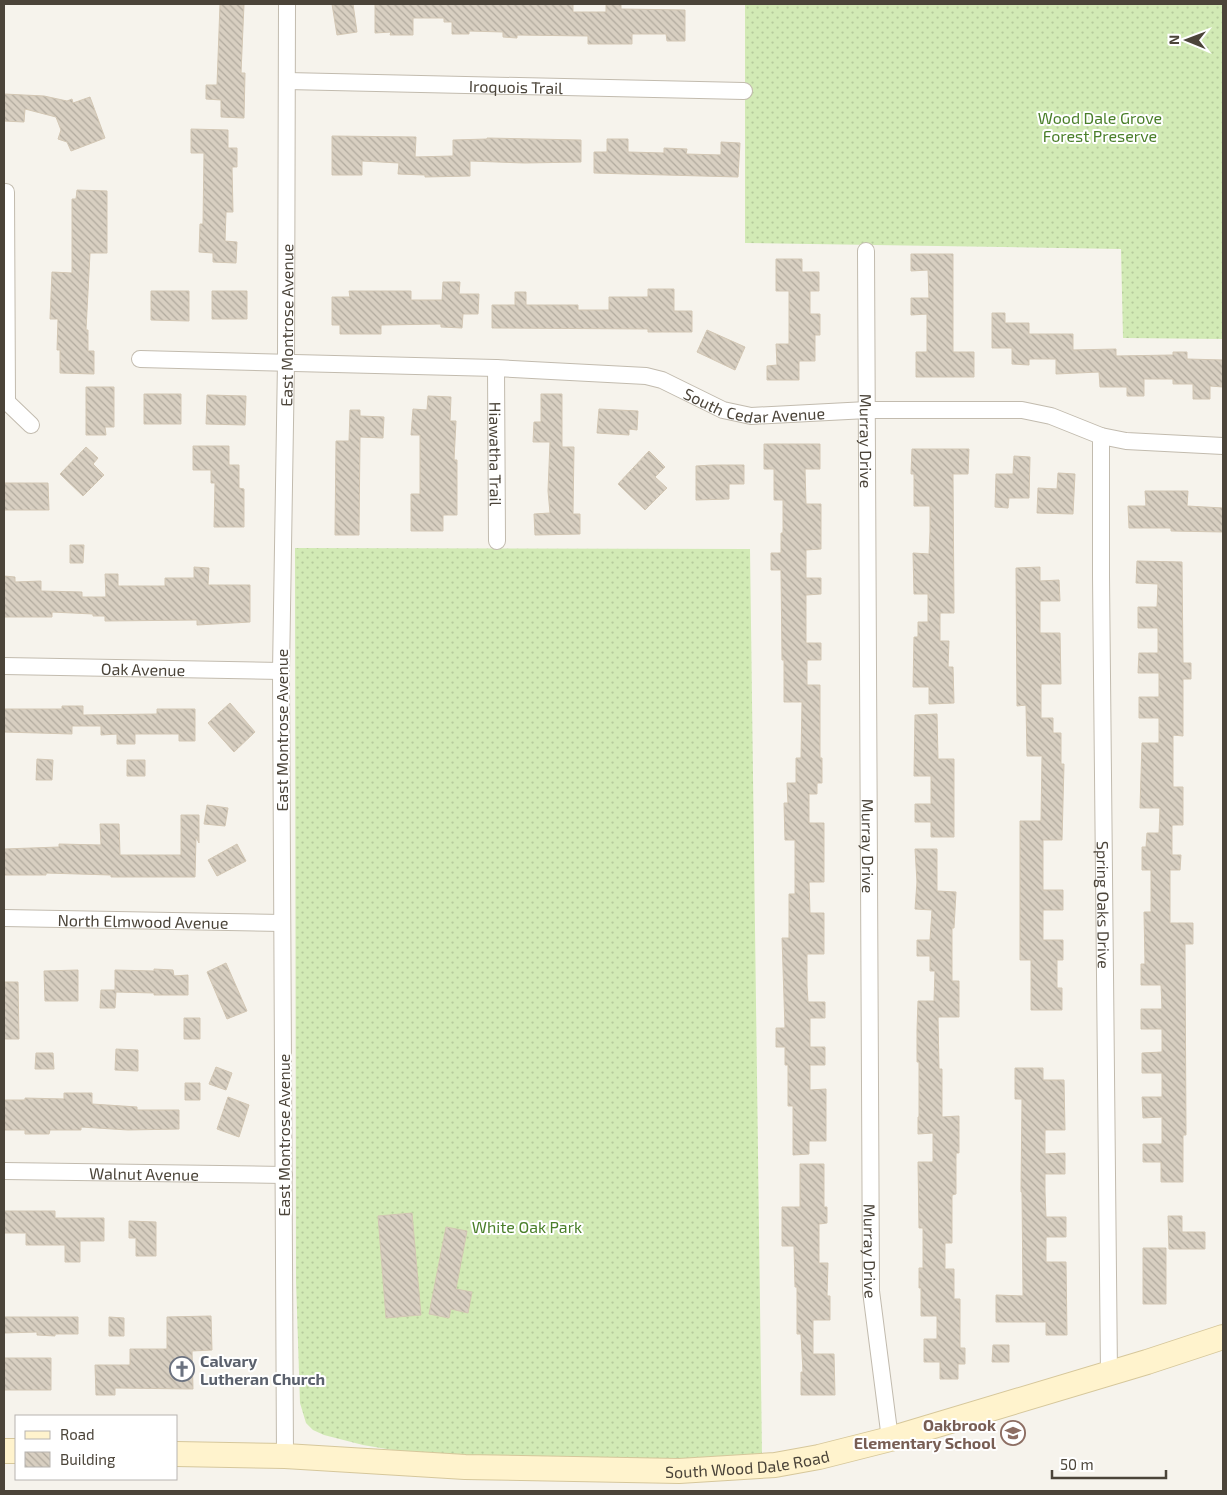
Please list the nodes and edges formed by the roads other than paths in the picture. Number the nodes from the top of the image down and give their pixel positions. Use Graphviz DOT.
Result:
graph roads {
  1 [pos="287,4"];
  2 [pos="287,81"];
  3 [pos="744,91"];
  4 [pos="6,192"];
  5 [pos="866,252"];
  6 [pos="140,359"];
  7 [pos="286,362"];
  8 [pos="496,368"];
  9 [pos="5,402"];
  10 [pos="867,410"];
  11 [pos="31,425"];
  12 [pos="1101,436"];
  13 [pos="1223,446"];
  14 [pos="497,541"];
  15 [pos="4,666"];
  16 [pos="281,671"];
  17 [pos="4,918"];
  18 [pos="282,922"];
  19 [pos="4,1171"];
  20 [pos="284,1175"];
  21 [pos="1223,1337"];
  22 [pos="1109,1374"];
  23 [pos="890,1439"];
  24 [pos="178,1454"];
  25 [pos="285,1456"];
  1 -- 2 [label="street, East Montrose Avenue"];
  2 -- 3 [label="street, Iroquois Trail"];
  2 -- 7 [label="street, East Montrose Avenue"];
  4 -- 9 [label="street"];
  5 -- 10 [label="street, Murray Drive"];
  6 -- 7 [label="street, South Cedar Avenue"];
  7 -- 8 [label="street, South Cedar Avenue"];
  7 -- 16 [label="street, East Montrose Avenue"];
  8 -- 10 [label="street, South Cedar Avenue"];
  8 -- 14 [label="street, Hiawatha Trail"];
  9 -- 11 [label="street"];
  10 -- 12 [label="street, South Cedar Avenue"];
  10 -- 23 [label="street, Murray Drive"];
  12 -- 13 [label="street, South Cedar Avenue"];
  12 -- 22 [label="street, Spring Oaks Drive"];
  15 -- 16 [label="street, Oak Avenue"];
  16 -- 18 [label="street, East Montrose Avenue"];
  17 -- 18 [label="street, North Elmwood Avenue"];
  18 -- 20 [label="street, East Montrose Avenue"];
  19 -- 20 [label="street, Walnut Avenue"];
  20 -- 25 [label="street, East Montrose Avenue"];
  21 -- 22 [label="main road, South Wood Dale Road"];
  22 -- 23 [label="main road, South Wood Dale Road"];
  23 -- 25 [label="main road, South Wood Dale Road"];
  24 -- 25 [label="main road, South Wood Dale Road"];
}
